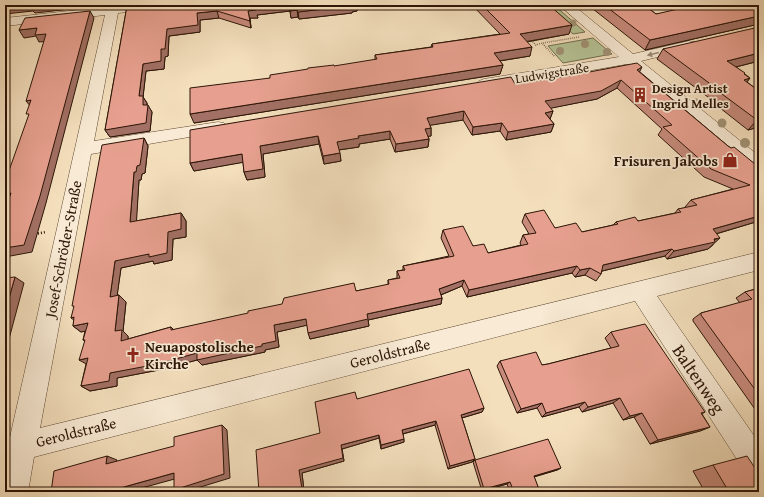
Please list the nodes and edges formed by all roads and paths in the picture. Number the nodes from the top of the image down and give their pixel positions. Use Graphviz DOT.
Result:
graph roads {
  1 [pos="158,5"];
  2 [pos="565,5"];
  3 [pos="112,8"];
  4 [pos="5,22"];
  5 [pos="600,33"];
  6 [pos="525,34"];
  7 [pos="700,43"];
  8 [pos="542,44"];
  9 [pos="631,59"];
  10 [pos="559,60"];
  11 [pos="471,86"];
  12 [pos="229,125"];
  13 [pos="83,149"];
  14 [pos="759,166"];
  15 [pos="68,228"];
  16 [pos="33,234"];
  17 [pos="759,261"];
  18 [pos="640,290"];
  19 [pos="22,446"];
  20 [pos="759,468"];
  21 [pos="13,492"];
  1 -- 3 [label="street"];
  2 -- 5 [label="street"];
  3 -- 4 [label="street"];
  3 -- 13 [label="street, Josef-Schröder-Straße"];
  5 -- 8 [label="path"];
  5 -- 9 [label="street"];
  6 -- 8 [label="path"];
  7 -- 9 [label="street, Ludwigstraße, one-way"];
  8 -- 10 [label="path"];
  9 -- 11 [label="street, Ludwigstraße"];
  9 -- 14 [label="street"];
  12 -- 13 [label="street"];
  13 -- 15 [label="street, Josef-Schröder-Straße"];
  15 -- 16 [label="path"];
  15 -- 19 [label="street, Josef-Schröder-Straße"];
  17 -- 18 [label="street, Geroldstraße"];
  18 -- 19 [label="street, Geroldstraße"];
  18 -- 20 [label="street, Baltenweg"];
  19 -- 21 [label="street, Josef-Schröder-Straße"];
}
